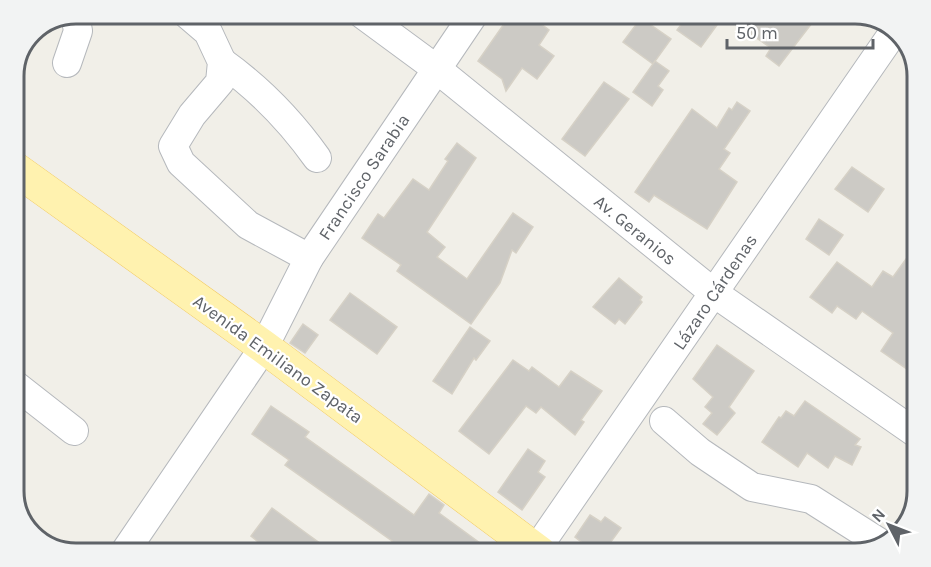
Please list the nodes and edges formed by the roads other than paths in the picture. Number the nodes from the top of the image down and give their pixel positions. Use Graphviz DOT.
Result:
graph roads {
  1 [pos="77,24"];
  2 [pos="199,24"];
  3 [pos="376,24"];
  4 [pos="468,24"];
  5 [pos="890,37"];
  6 [pos="222,62"];
  7 [pos="67,63"];
  8 [pos="438,70"];
  9 [pos="317,158"];
  10 [pos="24,175"];
  11 [pos="309,258"];
  12 [pos="714,293"];
  13 [pos="264,347"];
  14 [pos="24,392"];
  15 [pos="664,421"];
  16 [pos="907,426"];
  17 [pos="74,431"];
  18 [pos="874,539"];
  19 [pos="131,543"];
  20 [pos="526,543"];
  21 [pos="544,543"];
  1 -- 7 [label="street"];
  2 -- 6 [label="street"];
  3 -- 8 [label="street, Av. Geranios"];
  4 -- 8 [label="street, Francisco Sarabia"];
  5 -- 12 [label="street, Lázaro Cárdenas"];
  6 -- 9 [label="street"];
  6 -- 11 [label="street"];
  8 -- 11 [label="street, Francisco Sarabia"];
  8 -- 12 [label="street, Av. Geranios"];
  10 -- 13 [label="main road, Avenida Emiliano Zapata"];
  11 -- 13 [label="street, Francisco Sarabia"];
  12 -- 16 [label="street, Av. Geranios"];
  12 -- 21 [label="street, Lázaro Cárdenas"];
  13 -- 19 [label="street, Francisco Sarabia"];
  13 -- 20 [label="main road, Avenida Emiliano Zapata"];
  14 -- 17 [label="street"];
  15 -- 18 [label="street"];
}
